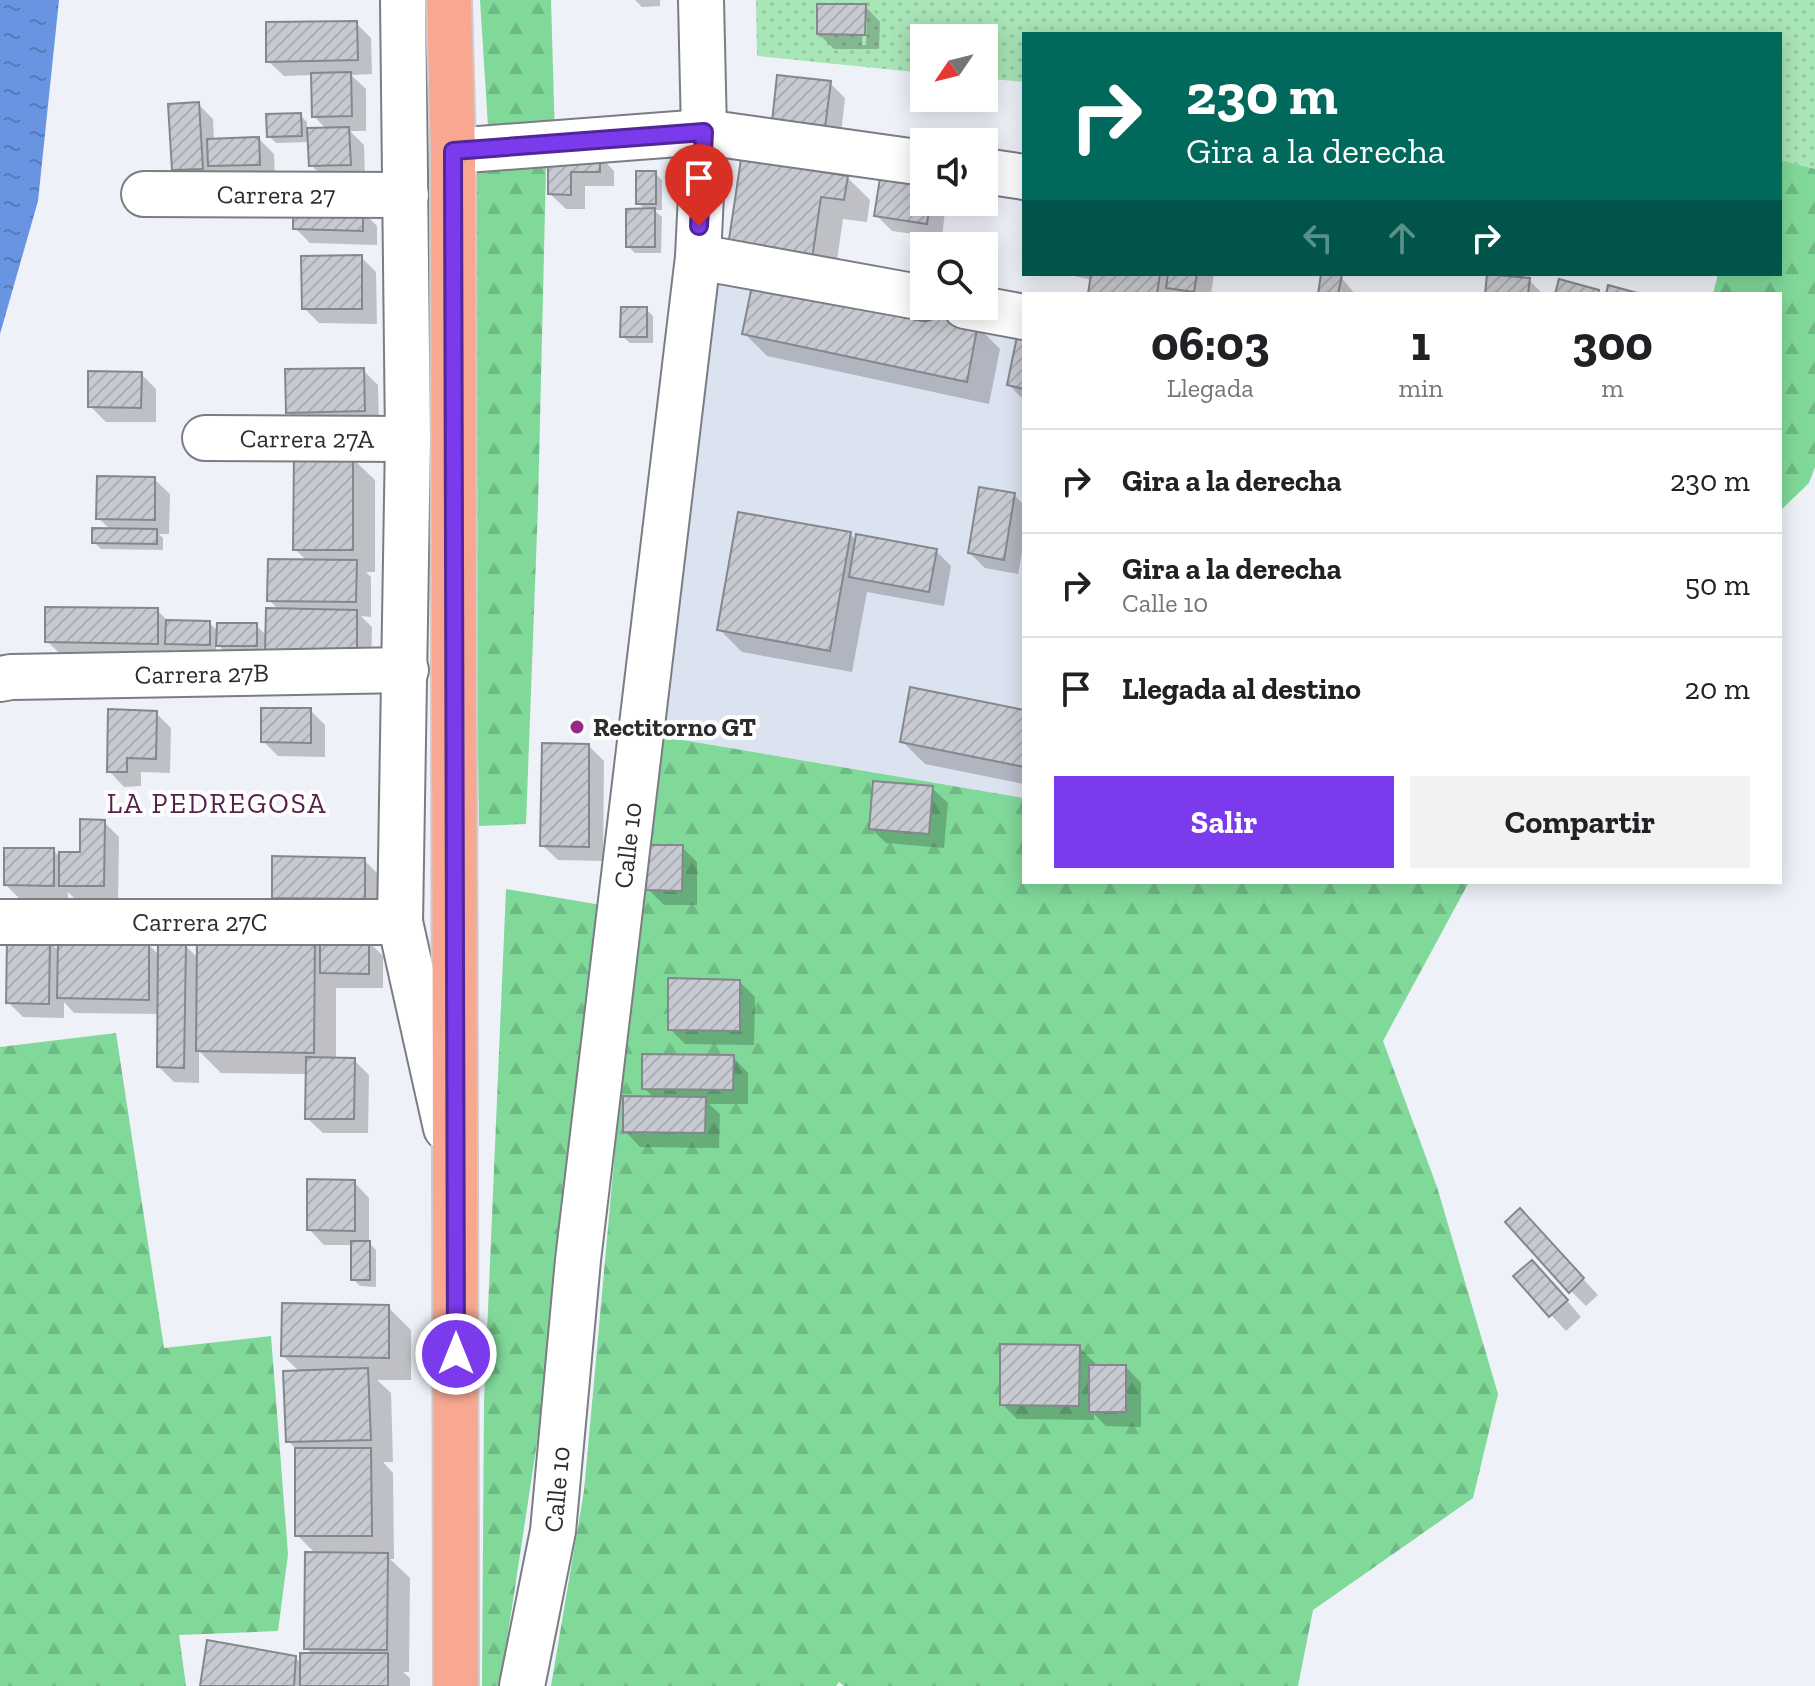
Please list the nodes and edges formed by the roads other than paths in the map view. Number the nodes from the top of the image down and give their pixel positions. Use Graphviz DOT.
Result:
graph roads {
  1 [pos="403,0"];
  2 [pos="449,0"];
  3 [pos="701,0"];
  4 [pos="704,132"];
  5 [pos="453,151"];
  6 [pos="910,161"];
  7 [pos="998,173"];
  8 [pos="1022,177"];
  9 [pos="144,194"];
  10 [pos="406,195"];
  11 [pos="698,257"];
  12 [pos="910,295"];
  13 [pos="998,312"];
  14 [pos="1022,317"];
  15 [pos="205,438"];
  16 [pos="408,439"];
  17 [pos="406,670"];
  18 [pos="0,679"];
  19 [pos="0,922"];
  20 [pos="400,922"];
  21 [pos="456,1173"];
  22 [pos="456,1686"];
  23 [pos="522,1686"];
  1 -- 10 [label="street"];
  2 -- 5 [label="highway"];
  3 -- 4 [label="street, Calle 10"];
  4 -- 5 [label="street"];
  4 -- 6 [label="street"];
  4 -- 11 [label="street, Calle 10"];
  5 -- 21 [label="highway"];
  7 -- 8 [label="street"];
  9 -- 10 [label="street, Carrera 27"];
  10 -- 16 [label="street"];
  11 -- 12 [label="street"];
  11 -- 23 [label="street, Calle 10"];
  13 -- 14 [label="street"];
  15 -- 16 [label="street, Carrera 27A"];
  16 -- 17 [label="street"];
  17 -- 18 [label="street, Carrera 27B"];
  17 -- 20 [label="street"];
  19 -- 20 [label="street, Carrera 27C"];
  20 -- 21 [label="street"];
  21 -- 22 [label="highway"];
}
